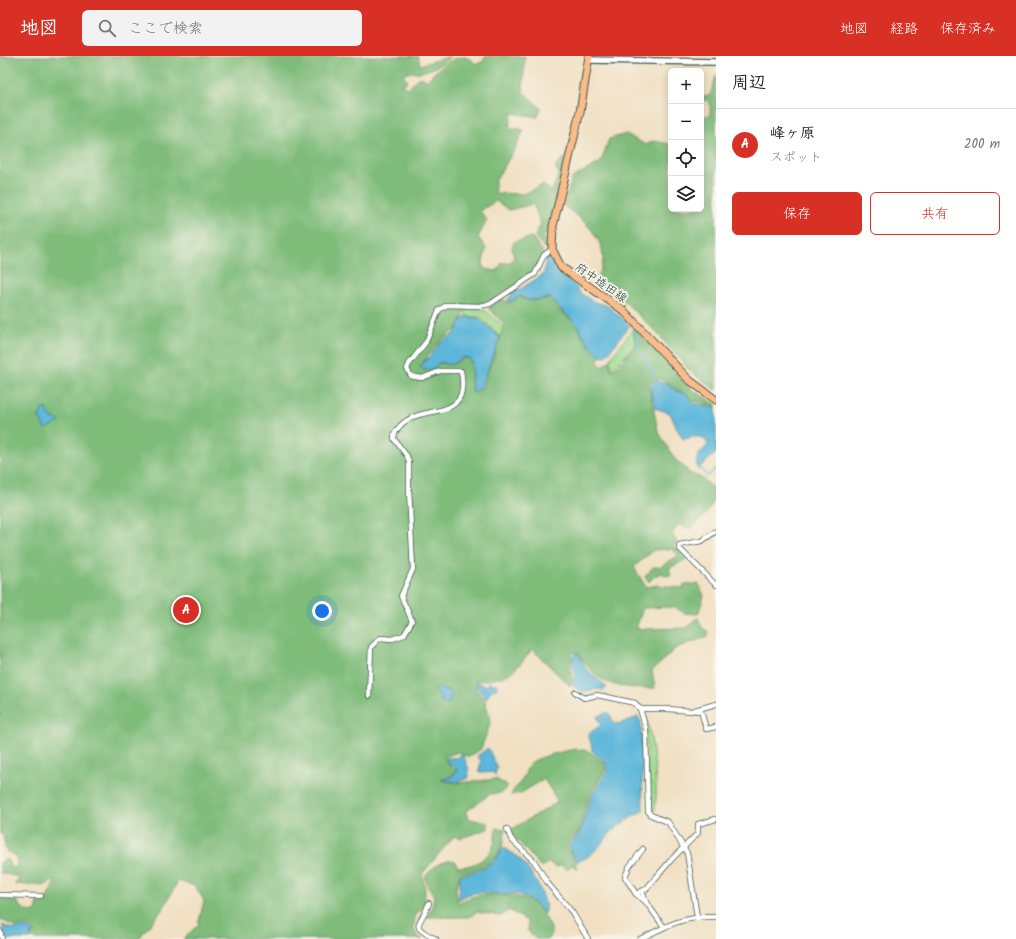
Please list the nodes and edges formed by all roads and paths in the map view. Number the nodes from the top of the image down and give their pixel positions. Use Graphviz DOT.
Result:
graph roads {
  1 [pos="589,58"];
  2 [pos="681,58"];
  3 [pos="716,62"];
  4 [pos="552,249"];
  5 [pos="716,400"];
  6 [pos="716,531"];
  7 [pos="716,585"];
  8 [pos="575,692"];
  9 [pos="369,696"];
  10 [pos="716,704"];
  11 [pos="640,709"];
  12 [pos="691,711"];
  13 [pos="716,727"];
  14 [pos="716,819"];
  15 [pos="507,829"];
  16 [pos="684,848"];
  17 [pos="643,849"];
  18 [pos="642,891"];
  19 [pos="636,894"];
  20 [pos="0,895"];
  21 [pos="41,896"];
  22 [pos="646,902"];
  23 [pos="429,903"];
  24 [pos="697,917"];
  25 [pos="716,917"];
  26 [pos="664,927"];
  27 [pos="0,931"];
  28 [pos="2,939"];
  29 [pos="436,939"];
  30 [pos="588,939"];
  31 [pos="640,939"];
  1 -- 2 [label="street"];
  1 -- 4 [label="main road, 府中造田線"];
  2 -- 3 [label="street"];
  4 -- 5 [label="main road, 府中造田線"];
  4 -- 9 [label="street"];
  6 -- 7 [label="street"];
  8 -- 11 [label="street"];
  10 -- 12 [label="street"];
  11 -- 12 [label="street"];
  11 -- 16 [label="street"];
  12 -- 13 [label="street"];
  14 -- 16 [label="street"];
  15 -- 30 [label="street"];
  16 -- 18 [label="street"];
  16 -- 24 [label="street"];
  17 -- 19 [label="street"];
  18 -- 19 [label="street"];
  18 -- 22 [label="street"];
  19 -- 22 [label="street"];
  20 -- 21 [label="street"];
  22 -- 26 [label="street"];
  23 -- 29 [label="street"];
  24 -- 25 [label="street"];
  24 -- 26 [label="street"];
  26 -- 31 [label="street"];
  27 -- 28 [label="street"];
}
